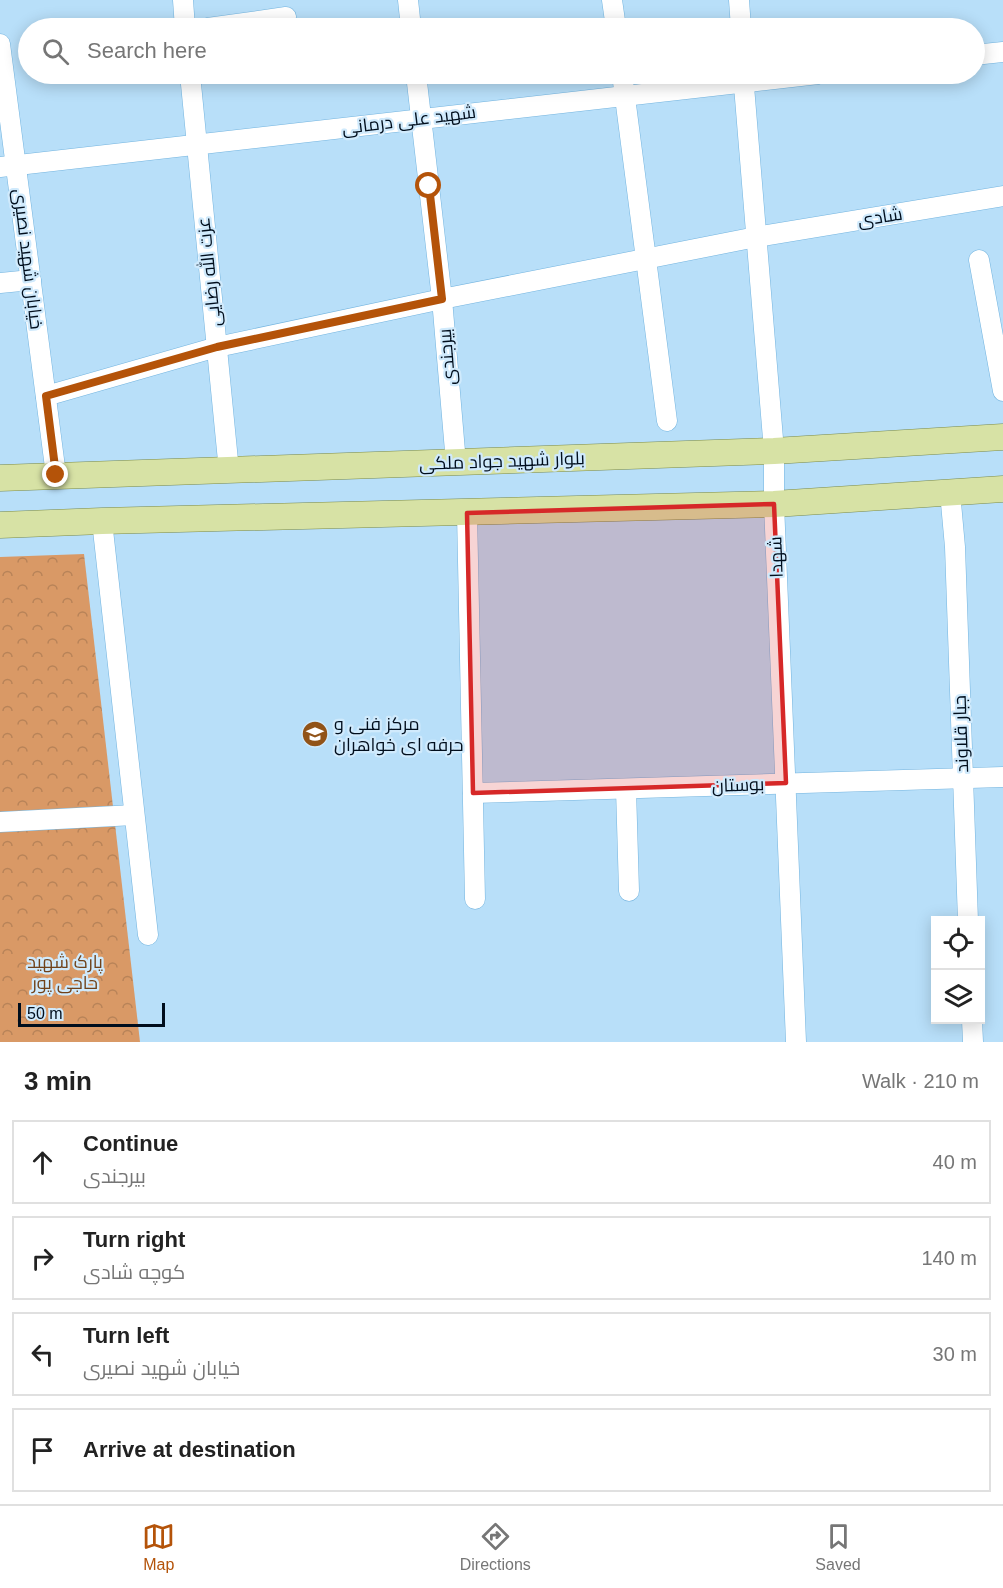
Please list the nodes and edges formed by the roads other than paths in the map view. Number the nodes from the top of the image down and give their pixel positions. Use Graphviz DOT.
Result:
graph roads {
  1 [pos="183,0"];
  2 [pos="408,0"];
  3 [pos="612,0"];
  4 [pos="739,0"];
  5 [pos="286,17"];
  6 [pos="184,18"];
  7 [pos="279,18"];
  8 [pos="410,18"];
  9 [pos="615,18"];
  10 [pos="740,18"];
  11 [pos="0,44"];
  12 [pos="1003,52"];
  13 [pos="985,54"];
  14 [pos="191,84"];
  15 [pos="417,84"];
  16 [pos="623,84"];
  17 [pos="704,84"];
  18 [pos="744,84"];
  19 [pos="624,96"];
  20 [pos="422,119"];
  21 [pos="197,145"];
  22 [pos="8,166"];
  23 [pos="1003,196"];
  24 [pos="756,237"];
  25 [pos="646,258"];
  26 [pos="979,260"];
  27 [pos="31,280"];
  28 [pos="0,283"];
  29 [pos="442,299"];
  30 [pos="217,347"];
  31 [pos="1003,391"];
  32 [pos="46,396"];
  33 [pos="668,421"];
  34 [pos="1003,437"];
  35 [pos="774,451"];
  36 [pos="456,463"];
  37 [pos="229,471"];
  38 [pos="56,475"];
  39 [pos="0,478"];
  40 [pos="1003,489"];
  41 [pos="950,492"];
  42 [pos="774,504"];
  43 [pos="467,513"];
  44 [pos="102,521"];
  45 [pos="0,525"];
  46 [pos="1003,777"];
  47 [pos="963,778"];
  48 [pos="786,783"];
  49 [pos="626,789"];
  50 [pos="473,793"];
  51 [pos="134,815"];
  52 [pos="0,822"];
  53 [pos="629,891"];
  54 [pos="475,899"];
  55 [pos="968,916"];
  56 [pos="148,935"];
  57 [pos="972,1024"];
  58 [pos="796,1042"];
  59 [pos="973,1042"];
  1 -- 6 [label="street"];
  2 -- 8 [label="street"];
  3 -- 9 [label="street"];
  4 -- 10 [label="street"];
  5 -- 7 [label="street"];
  11 -- 22 [label="street, خیابان شهید نصیری"];
  12 -- 13 [label="street"];
  14 -- 21 [label="street, عزت الله رضایی"];
  15 -- 20 [label="street, بیرجندی"];
  16 -- 19 [label="street"];
  17 -- 19 [label="street, شهید علی درمانی"];
  18 -- 24 [label="street, شهدا"];
  19 -- 20 [label="street, شهید علی درمانی"];
  19 -- 25 [label="street"];
  20 -- 21 [label="street, شهید علی درمانی"];
  20 -- 29 [label="street, بیرجندی"];
  21 -- 22 [label="street, شهید علی درمانی"];
  21 -- 30 [label="street, عزت الله رضایی"];
  22 -- 27 [label="street, خیابان شهید نصیری"];
  23 -- 24 [label="street, شادی"];
  24 -- 25 [label="street, شادی"];
  24 -- 35 [label="street, شهدا"];
  25 -- 29 [label="street, شادی"];
  25 -- 33 [label="street"];
  26 -- 31 [label="street"];
  27 -- 28 [label="street"];
  27 -- 32 [label="street, خیابان شهید نصیری"];
  29 -- 30 [label="street, شادی"];
  29 -- 36 [label="street, بیرجندی"];
  30 -- 32 [label="street, شادی"];
  30 -- 37 [label="street, عزت الله رضایی"];
  32 -- 38 [label="street, خیابان شهید نصیری"];
  34 -- 35 [label="main road, بلوار شهید جواد ملکی"];
  35 -- 36 [label="main road, بلوار شهید جواد ملکی"];
  35 -- 42 [label="street, شهدا"];
  36 -- 37 [label="main road, بلوار شهید جواد ملکی"];
  37 -- 38 [label="main road, بلوار شهید جواد ملکی"];
  38 -- 39 [label="main road, بلوار شهید جواد ملکی"];
  40 -- 41 [label="main road"];
  41 -- 42 [label="main road"];
  41 -- 47 [label="street, جبار قلاوند"];
  42 -- 43 [label="main road"];
  42 -- 48 [label="street, شهدا"];
  43 -- 44 [label="main road"];
  43 -- 50 [label="street"];
  44 -- 45 [label="main road"];
  44 -- 51 [label="street"];
  46 -- 47 [label="street, بوستان"];
  47 -- 48 [label="street, بوستان"];
  47 -- 55 [label="street, جبار قلاوند"];
  48 -- 49 [label="street, بوستان"];
  48 -- 58 [label="street, شهدا"];
  49 -- 50 [label="street, بوستان"];
  49 -- 53 [label="street"];
  50 -- 54 [label="street"];
  51 -- 52 [label="street"];
  51 -- 56 [label="street"];
  57 -- 59 [label="street"];
}
